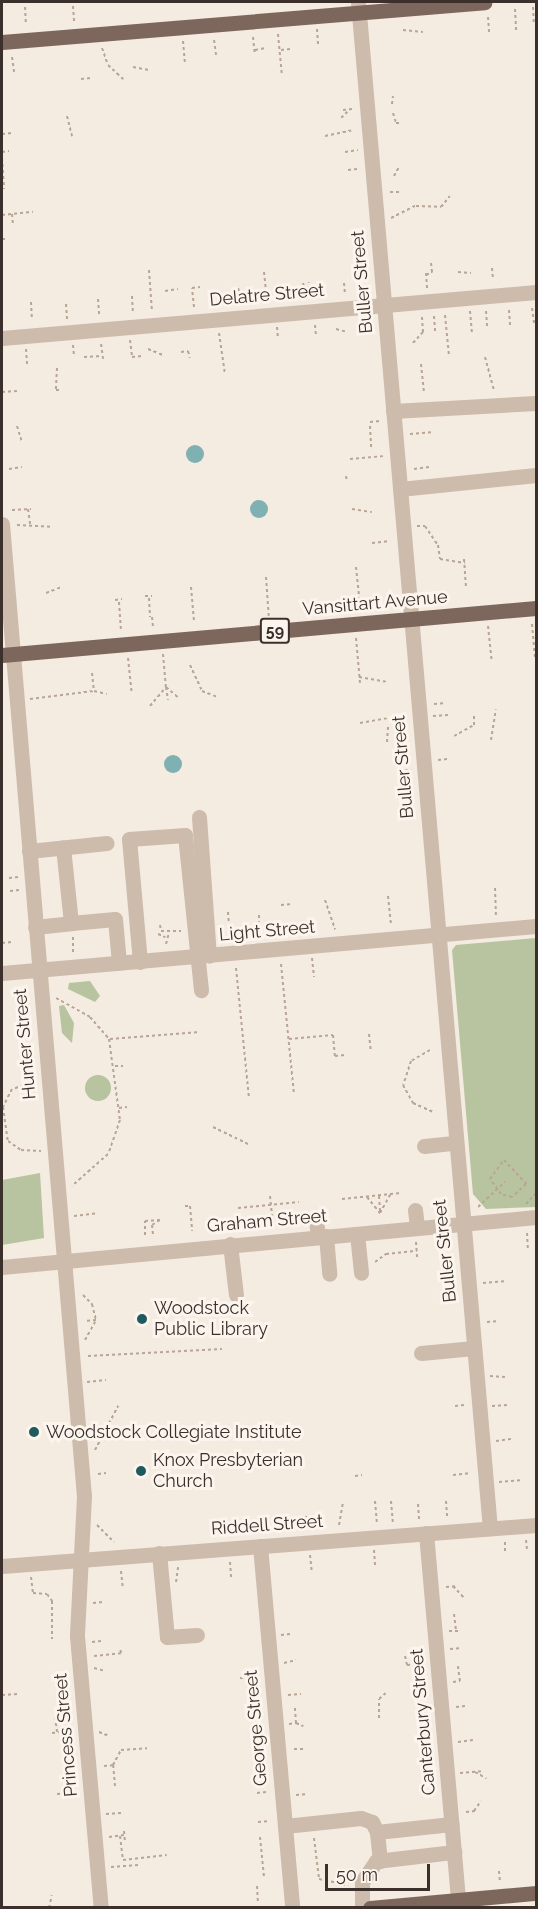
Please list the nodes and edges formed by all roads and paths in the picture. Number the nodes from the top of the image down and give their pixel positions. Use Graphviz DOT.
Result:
graph roads {
  1 [pos="73,6"];
  2 [pos="486,6"];
  3 [pos="25,7"];
  4 [pos="359,7"];
  5 [pos="533,7"];
  6 [pos="514,9"];
  7 [pos="402,19"];
  8 [pos="534,25"];
  9 [pos="316,26"];
  10 [pos="75,28"];
  11 [pos="278,30"];
  12 [pos="516,31"];
  13 [pos="27,32"];
  14 [pos="253,32"];
  15 [pos="423,33"];
  16 [pos="489,33"];
  17 [pos="214,35"];
  18 [pos="183,38"];
  19 [pos="318,44"];
  20 [pos="102,45"];
  21 [pos="6,47"];
  22 [pos="267,48"];
  23 [pos="290,49"];
  24 [pos="255,50"];
  25 [pos="280,51"];
  26 [pos="216,55"];
  27 [pos="255,55"];
  28 [pos="185,62"];
  29 [pos="133,67"];
  30 [pos="149,70"];
  31 [pos="14,72"];
  32 [pos="282,76"];
  33 [pos="91,78"];
  34 [pos="81,79"];
  35 [pos="123,79"];
  36 [pos="393,96"];
  37 [pos="392,104"];
  38 [pos="357,109"];
  39 [pos="393,113"];
  40 [pos="68,116"];
  41 [pos="341,118"];
  42 [pos="401,123"];
  43 [pos="359,129"];
  44 [pos="12,133"];
  45 [pos="2,134"];
  46 [pos="72,136"];
  47 [pos="325,136"];
  48 [pos="361,150"];
  49 [pos="9,151"];
  50 [pos="2,152"];
  51 [pos="345,152"];
  52 [pos="3,159"];
  53 [pos="399,167"];
  54 [pos="362,168"];
  55 [pos="2,170"];
  56 [pos="348,170"];
  57 [pos="394,176"];
  58 [pos="4,189"];
  59 [pos="399,192"];
  60 [pos="385,193"];
  61 [pos="450,196"];
  62 [pos="33,212"];
  63 [pos="2,214"];
  64 [pos="12,214"];
  65 [pos="387,219"];
  66 [pos="13,225"];
  67 [pos="7,238"];
  68 [pos="2,239"];
  69 [pos="369,245"];
  70 [pos="354,247"];
  71 [pos="431,262"];
  72 [pos="536,265"];
  73 [pos="492,268"];
  74 [pos="148,270"];
  75 [pos="264,272"];
  76 [pos="458,272"];
  77 [pos="471,273"];
  78 [pos="537,276"];
  79 [pos="309,282"];
  80 [pos="303,283"];
  81 [pos="344,283"];
  82 [pos="494,285"];
  83 [pos="200,287"];
  84 [pos="238,288"];
  85 [pos="178,289"];
  86 [pos="307,289"];
  87 [pos="165,291"];
  88 [pos="427,291"];
  89 [pos="238,292"];
  90 [pos="252,294"];
  91 [pos="132,296"];
  92 [pos="534,297"];
  93 [pos="345,298"];
  94 [pos="98,299"];
  95 [pos="308,301"];
  96 [pos="31,302"];
  97 [pos="66,304"];
  98 [pos="508,304"];
  99 [pos="267,305"];
  100 [pos="383,305"];
  101 [pos="486,306"];
  102 [pos="236,308"];
  103 [pos="470,308"];
  104 [pos="434,310"];
  105 [pos="445,310"];
  106 [pos="194,311"];
  107 [pos="422,312"];
  108 [pos="153,315"];
  109 [pos="134,317"];
  110 [pos="100,320"];
  111 [pos="314,321"];
  112 [pos="67,322"];
  113 [pos="534,323"];
  114 [pos="277,324"];
  115 [pos="33,325"];
  116 [pos="510,325"];
  117 [pos="487,327"];
  118 [pos="219,329"];
  119 [pos="336,329"];
  120 [pos="435,331"];
  121 [pos="347,332"];
  122 [pos="472,333"];
  123 [pos="130,337"];
  124 [pos="316,337"];
  125 [pos="2,338"];
  126 [pos="100,339"];
  127 [pos="278,339"];
  128 [pos="73,342"];
  129 [pos="413,343"];
  130 [pos="26,346"];
  131 [pos="148,349"];
  132 [pos="181,352"];
  133 [pos="163,355"];
  134 [pos="142,356"];
  135 [pos="449,356"];
  136 [pos="74,357"];
  137 [pos="84,357"];
  138 [pos="485,357"];
  139 [pos="190,358"];
  140 [pos="421,364"];
  141 [pos="27,365"];
  142 [pos="57,368"];
  143 [pos="225,374"];
  144 [pos="62,390"];
  145 [pos="17,391"];
  146 [pos="2,392"];
  147 [pos="424,394"];
  148 [pos="495,402"];
  149 [pos="537,403"];
  150 [pos="389,416"];
  151 [pos="17,426"];
  152 [pos="431,432"];
  153 [pos="406,434"];
  154 [pos="22,442"];
  155 [pos="371,448"];
  156 [pos="387,456"];
  157 [pos="350,459"];
  158 [pos="22,467"];
  159 [pos="429,468"];
  160 [pos="9,469"];
  161 [pos="409,469"];
  162 [pos="537,475"];
  163 [pos="346,476"];
  164 [pos="347,482"];
  165 [pos="400,489"];
  166 [pos="352,508"];
  167 [pos="12,510"];
  168 [pos="372,512"];
  169 [pos="30,524"];
  170 [pos="7,525"];
  171 [pos="414,526"];
  172 [pos="52,527"];
  173 [pos="394,540"];
  174 [pos="372,543"];
  175 [pos="356,567"];
  176 [pos="266,577"];
  177 [pos="52,583"];
  178 [pos="62,587"];
  179 [pos="191,587"];
  180 [pos="52,588"];
  181 [pos="466,589"];
  182 [pos="46,593"];
  183 [pos="146,596"];
  184 [pos="359,598"];
  185 [pos="116,600"];
  186 [pos="534,609"];
  187 [pos="487,613"];
  188 [pos="150,617"];
  189 [pos="411,619"];
  190 [pos="355,624"];
  191 [pos="270,632"];
  192 [pos="195,638"];
  193 [pos="162,641"];
  194 [pos="125,644"];
  195 [pos="8,655"];
  196 [pos="535,657"];
  197 [pos="492,662"];
  198 [pos="190,665"];
  199 [pos="92,673"];
  200 [pos="359,677"];
  201 [pos="388,682"];
  202 [pos="360,683"];
  203 [pos="166,687"];
  204 [pos="94,691"];
  205 [pos="107,694"];
  206 [pos="132,694"];
  207 [pos="218,697"];
  208 [pos="30,699"];
  209 [pos="180,699"];
  210 [pos="168,700"];
  211 [pos="447,704"];
  212 [pos="150,705"];
  213 [pos="429,705"];
  214 [pos="496,709"];
  215 [pos="474,714"];
  216 [pos="448,715"];
  217 [pos="430,716"];
  218 [pos="388,718"];
  219 [pos="360,723"];
  220 [pos="388,727"];
  221 [pos="454,736"];
  222 [pos="491,740"];
  223 [pos="387,742"];
  224 [pos="447,759"];
  225 [pos="434,760"];
  226 [pos="414,770"];
  227 [pos="399,771"];
  228 [pos="199,817"];
  229 [pos="106,843"];
  230 [pos="63,847"];
  231 [pos="29,850"];
  232 [pos="21,877"];
  233 [pos="9,878"];
  234 [pos="495,888"];
  235 [pos="22,889"];
  236 [pos="10,891"];
  237 [pos="537,893"];
  238 [pos="388,896"];
  239 [pos="325,900"];
  240 [pos="292,904"];
  241 [pos="281,905"];
  242 [pos="537,907"];
  243 [pos="228,912"];
  244 [pos="259,912"];
  245 [pos="497,920"];
  246 [pos="71,923"];
  247 [pos="160,925"];
  248 [pos="537,926"];
  249 [pos="35,927"];
  250 [pos="391,928"];
  251 [pos="169,933"];
  252 [pos="193,933"];
  253 [pos="335,933"];
  254 [pos="158,934"];
  255 [pos="436,935"];
  256 [pos="165,937"];
  257 [pos="259,939"];
  258 [pos="12,942"];
  259 [pos="230,942"];
  260 [pos="2,943"];
  261 [pos="166,947"];
  262 [pos="312,956"];
  263 [pos="281,958"];
  264 [pos="201,960"];
  265 [pos="140,962"];
  266 [pos="236,962"];
  267 [pos="119,963"];
  268 [pos="38,970"];
  269 [pos="2,973"];
  270 [pos="314,977"];
  271 [pos="41,999"];
  272 [pos="318,1030"];
  273 [pos="200,1032"];
  274 [pos="369,1034"];
  275 [pos="319,1036"];
  276 [pos="109,1039"];
  277 [pos="289,1039"];
  278 [pos="430,1050"];
  279 [pos="371,1052"];
  280 [pos="345,1055"];
  281 [pos="115,1066"];
  282 [pos="123,1066"];
  283 [pos="35,1082"];
  284 [pos="294,1094"];
  285 [pos="249,1098"];
  286 [pos="127,1107"];
  287 [pos="119,1108"];
  288 [pos="435,1113"];
  289 [pos="213,1127"];
  290 [pos="454,1143"];
  291 [pos="250,1145"];
  292 [pos="424,1146"];
  293 [pos="42,1151"];
  294 [pos="505,1182"];
  295 [pos="57,1189"];
  296 [pos="496,1190"];
  297 [pos="401,1193"];
  298 [pos="537,1193"];
  299 [pos="390,1194"];
  300 [pos="270,1196"];
  301 [pos="379,1196"];
  302 [pos="367,1197"];
  303 [pos="342,1199"];
  304 [pos="299,1202"];
  305 [pos="271,1204"];
  306 [pos="185,1206"];
  307 [pos="478,1207"];
  308 [pos="523,1207"];
  309 [pos="238,1208"];
  310 [pos="415,1210"];
  311 [pos="97,1213"];
  312 [pos="380,1213"];
  313 [pos="74,1216"];
  314 [pos="537,1217"];
  315 [pos="316,1219"];
  316 [pos="273,1223"];
  317 [pos="462,1224"];
  318 [pos="219,1228"];
  319 [pos="527,1230"];
  320 [pos="192,1231"];
  321 [pos="416,1233"];
  322 [pos="153,1234"];
  323 [pos="357,1234"];
  324 [pos="145,1235"];
  325 [pos="322,1237"];
  326 [pos="225,1244"];
  327 [pos="417,1251"];
  328 [pos="528,1251"];
  329 [pos="417,1257"];
  330 [pos="63,1260"];
  331 [pos="2,1267"];
  332 [pos="361,1273"];
  333 [pos="329,1274"];
  334 [pos="507,1281"];
  335 [pos="479,1284"];
  336 [pos="80,1293"];
  337 [pos="236,1295"];
  338 [pos="96,1320"];
  339 [pos="86,1321"];
  340 [pos="499,1321"];
  341 [pos="482,1323"];
  342 [pos="84,1340"];
  343 [pos="474,1348"];
  344 [pos="222,1349"];
  345 [pos="421,1353"];
  346 [pos="82,1356"];
  347 [pos="487,1375"];
  348 [pos="505,1377"];
  349 [pos="106,1380"];
  350 [pos="84,1382"];
  351 [pos="469,1405"];
  352 [pos="507,1405"];
  353 [pos="118,1406"];
  354 [pos="454,1406"];
  355 [pos="490,1406"];
  356 [pos="511,1439"];
  357 [pos="494,1441"];
  358 [pos="91,1458"];
  359 [pos="106,1473"];
  360 [pos="475,1473"];
  361 [pos="453,1474"];
  362 [pos="92,1475"];
  363 [pos="362,1475"];
  364 [pos="355,1476"];
  365 [pos="520,1480"];
  366 [pos="497,1482"];
  367 [pos="375,1501"];
  368 [pos="391,1501"];
  369 [pos="446,1501"];
  370 [pos="343,1502"];
  371 [pos="418,1504"];
  372 [pos="306,1516"];
  373 [pos="274,1519"];
  374 [pos="448,1521"];
  375 [pos="97,1525"];
  376 [pos="393,1525"];
  377 [pos="377,1526"];
  378 [pos="422,1528"];
  379 [pos="490,1528"];
  380 [pos="339,1529"];
  381 [pos="531,1530"];
  382 [pos="308,1532"];
  383 [pos="275,1534"];
  384 [pos="504,1537"];
  385 [pos="118,1546"];
  386 [pos="260,1546"];
  387 [pos="374,1547"];
  388 [pos="527,1549"];
  389 [pos="506,1551"];
  390 [pos="310,1552"];
  391 [pos="159,1553"];
  392 [pos="230,1559"];
  393 [pos="80,1560"];
  394 [pos="2,1566"];
  395 [pos="375,1566"];
  396 [pos="121,1567"];
  397 [pos="312,1573"];
  398 [pos="31,1575"];
  399 [pos="231,1577"];
  400 [pos="453,1586"];
  401 [pos="459,1586"];
  402 [pos="442,1587"];
  403 [pos="123,1589"];
  404 [pos="465,1599"];
  405 [pos="103,1602"];
  406 [pos="88,1603"];
  407 [pos="454,1614"];
  408 [pos="446,1631"];
  409 [pos="456,1631"];
  410 [pos="461,1631"];
  411 [pos="290,1634"];
  412 [pos="196,1635"];
  413 [pos="278,1635"];
  414 [pos="52,1639"];
  415 [pos="101,1641"];
  416 [pos="88,1642"];
  417 [pos="120,1647"];
  418 [pos="462,1648"];
  419 [pos="448,1649"];
  420 [pos="88,1656"];
  421 [pos="405,1656"];
  422 [pos="296,1661"];
  423 [pos="280,1663"];
  424 [pos="429,1663"];
  425 [pos="458,1665"];
  426 [pos="89,1668"];
  427 [pos="105,1671"];
  428 [pos="262,1676"];
  429 [pos="240,1678"];
  430 [pos="450,1683"];
  431 [pos="386,1693"];
  432 [pos="18,1694"];
  433 [pos="301,1694"];
  434 [pos="2,1695"];
  435 [pos="284,1696"];
  436 [pos="433,1704"];
  437 [pos="465,1706"];
  438 [pos="295,1707"];
  439 [pos="453,1708"];
  440 [pos="421,1713"];
  441 [pos="55,1717"];
  442 [pos="379,1718"];
  443 [pos="296,1723"];
  444 [pos="286,1724"];
  445 [pos="303,1726"];
  446 [pos="75,1730"];
  447 [pos="57,1732"];
  448 [pos="52,1733"];
  449 [pos="473,1740"];
  450 [pos="456,1742"];
  451 [pos="147,1748"];
  452 [pos="303,1749"];
  453 [pos="288,1750"];
  454 [pos="115,1765"];
  455 [pos="98,1766"];
  456 [pos="481,1771"];
  457 [pos="475,1772"];
  458 [pos="439,1773"];
  459 [pos="458,1773"];
  460 [pos="422,1775"];
  461 [pos="486,1778"];
  462 [pos="115,1786"];
  463 [pos="272,1791"];
  464 [pos="80,1792"];
  465 [pos="257,1793"];
  466 [pos="57,1794"];
  467 [pos="308,1794"];
  468 [pos="292,1795"];
  469 [pos="481,1801"];
  470 [pos="121,1813"];
  471 [pos="103,1815"];
  472 [pos="457,1818"];
  473 [pos="258,1822"];
  474 [pos="280,1823"];
  475 [pos="313,1823"];
  476 [pos="377,1832"];
  477 [pos="120,1836"];
  478 [pos="105,1837"];
  479 [pos="260,1837"];
  480 [pos="125,1843"];
  481 [pos="454,1852"];
  482 [pos="167,1855"];
  483 [pos="380,1861"];
  484 [pos="138,1865"];
  485 [pos="107,1868"];
  486 [pos="499,1871"];
  487 [pos="264,1877"];
  488 [pos="362,1883"];
  489 [pos="500,1884"];
  490 [pos="257,1886"];
  491 [pos="537,1893"];
  492 [pos="52,1895"];
  493 [pos="258,1903"];
  494 [pos="459,1904"];
  495 [pos="49,1908"];
  496 [pos="101,1908"];
  497 [pos="292,1908"];
  498 [pos="362,1908"];
  499 [pos="370,1908"];
  1 -- 10 [label="path"];
  2 -- 4 [label="main road"];
  2 -- 16 [label="path"];
  3 -- 13 [label="path"];
  4 -- 21 [label="main road"];
  4 -- 100 [label="street, Buller Street"];
  5 -- 8 [label="path"];
  6 -- 12 [label="path"];
  7 -- 15 [label="path"];
  9 -- 19 [label="path"];
  11 -- 25 [label="path"];
  14 -- 24 [label="path"];
  17 -- 26 [label="path"];
  18 -- 28 [label="path"];
  20 -- 35 [label="path"];
  21 -- 31 [label="path"];
  22 -- 24 [label="path"];
  23 -- 25 [label="path"];
  24 -- 27 [label="path"];
  25 -- 32 [label="path"];
  29 -- 30 [label="path"];
  33 -- 34 [label="path"];
  36 -- 37 [label="path"];
  38 -- 41 [label="path"];
  39 -- 42 [label="path"];
  40 -- 46 [label="path"];
  43 -- 47 [label="path"];
  44 -- 45 [label="path"];
  48 -- 51 [label="path"];
  49 -- 50 [label="path"];
  52 -- 55 [label="path"];
  53 -- 57 [label="path"];
  54 -- 56 [label="path"];
  55 -- 58 [label="path"];
  59 -- 60 [label="path"];
  61 -- 65 [label="path"];
  62 -- 64 [label="path"];
  63 -- 64 [label="path"];
  64 -- 66 [label="path"];
  67 -- 68 [label="path"];
  69 -- 70 [label="path"];
  71 -- 88 [label="path"];
  72 -- 78 [label="path"];
  73 -- 82 [label="path"];
  74 -- 108 [label="path"];
  75 -- 99 [label="path"];
  76 -- 77 [label="path"];
  79 -- 86 [label="path"];
  80 -- 86 [label="path"];
  81 -- 93 [label="path"];
  83 -- 106 [label="path"];
  84 -- 89 [label="path"];
  85 -- 87 [label="path"];
  86 -- 95 [label="path"];
  89 -- 90 [label="path"];
  89 -- 102 [label="path"];
  91 -- 109 [label="path"];
  92 -- 100 [label="street, Delatre Street"];
  92 -- 113 [label="path"];
  94 -- 110 [label="path"];
  96 -- 115 [label="path"];
  97 -- 112 [label="path"];
  98 -- 116 [label="path"];
  100 -- 125 [label="street, Delatre Street"];
  100 -- 150 [label="street, Buller Street"];
  101 -- 117 [label="path"];
  103 -- 122 [label="path"];
  104 -- 120 [label="path"];
  105 -- 135 [label="path"];
  107 -- 129 [label="path"];
  111 -- 124 [label="path"];
  114 -- 127 [label="path"];
  118 -- 143 [label="path"];
  119 -- 121 [label="path"];
  123 -- 134 [label="path"];
  126 -- 137 [label="path"];
  128 -- 136 [label="path"];
  130 -- 141 [label="path"];
  131 -- 133 [label="path"];
  132 -- 139 [label="path"];
  138 -- 148 [label="path"];
  140 -- 147 [label="path"];
  142 -- 144 [label="path"];
  145 -- 146 [label="path"];
  148 -- 149 [label="street"];
  148 -- 150 [label="street"];
  150 -- 155 [label="path"];
  150 -- 165 [label="street, Buller Street"];
  151 -- 154 [label="path"];
  152 -- 153 [label="path"];
  156 -- 157 [label="path"];
  158 -- 160 [label="path"];
  159 -- 161 [label="path"];
  162 -- 165 [label="street"];
  163 -- 164 [label="path"];
  165 -- 189 [label="street, Buller Street"];
  166 -- 168 [label="path"];
  167 -- 169 [label="path"];
  169 -- 170 [label="path"];
  169 -- 172 [label="path"];
  170 -- 195 [label="street, Hunter Street"];
  171 -- 181 [label="path"];
  173 -- 174 [label="path"];
  175 -- 184 [label="path"];
  176 -- 191 [label="path"];
  177 -- 180 [label="path"];
  178 -- 180 [label="path"];
  179 -- 192 [label="path"];
  180 -- 182 [label="path"];
  183 -- 188 [label="path"];
  185 -- 194 [label="path"];
  186 -- 187 [label="main road, Vansittart Avenue / 59"];
  186 -- 196 [label="path"];
  187 -- 189 [label="main road, Vansittart Avenue / 59"];
  187 -- 197 [label="path"];
  189 -- 190 [label="main road, Vansittart Avenue / 59"];
  189 -- 255 [label="street, Buller Street"];
  190 -- 191 [label="main road, Vansittart Avenue / 59"];
  190 -- 200 [label="path"];
  191 -- 192 [label="main road, Vansittart Avenue / 59"];
  192 -- 193 [label="main road, Vansittart Avenue / 59"];
  193 -- 194 [label="main road, Vansittart Avenue / 59"];
  193 -- 203 [label="path"];
  194 -- 195 [label="main road, Vansittart Avenue / 59"];
  194 -- 206 [label="path"];
  195 -- 231 [label="street, Hunter Street"];
  198 -- 207 [label="path"];
  199 -- 204 [label="path"];
  200 -- 201 [label="path"];
  200 -- 202 [label="path"];
  203 -- 209 [label="path"];
  203 -- 210 [label="path"];
  203 -- 212 [label="path"];
  204 -- 205 [label="path"];
  204 -- 208 [label="path"];
  211 -- 213 [label="path"];
  214 -- 222 [label="path"];
  215 -- 221 [label="path"];
  216 -- 217 [label="path"];
  218 -- 219 [label="path"];
  220 -- 223 [label="path"];
  224 -- 225 [label="path"];
  226 -- 227 [label="path"];
  228 -- 264 [label="street"];
  229 -- 230 [label="street"];
  230 -- 231 [label="street"];
  230 -- 246 [label="street"];
  231 -- 249 [label="street, Hunter Street"];
  232 -- 233 [label="path"];
  234 -- 245 [label="path"];
  235 -- 236 [label="path"];
  237 -- 242 [label="path"];
  238 -- 250 [label="path"];
  239 -- 253 [label="path"];
  240 -- 241 [label="path"];
  243 -- 259 [label="path"];
  244 -- 257 [label="path"];
  246 -- 249 [label="street"];
  246 -- 267 [label="street"];
  247 -- 251 [label="path"];
  248 -- 255 [label="street, Light Street"];
  249 -- 268 [label="street, Hunter Street"];
  251 -- 252 [label="path"];
  251 -- 256 [label="path"];
  252 -- 264 [label="street"];
  252 -- 265 [label="street"];
  254 -- 256 [label="path"];
  255 -- 264 [label="street, Light Street"];
  255 -- 290 [label="street, Buller Street"];
  256 -- 261 [label="path"];
  258 -- 260 [label="path"];
  262 -- 270 [label="path"];
  263 -- 277 [label="path"];
  264 -- 265 [label="street, Light Street"];
  265 -- 267 [label="street, Light Street"];
  266 -- 285 [label="path"];
  267 -- 268 [label="street, Light Street"];
  268 -- 269 [label="street, Light Street"];
  268 -- 271 [label="street, Hunter Street"];
  271 -- 276 [label="path"];
  271 -- 295 [label="street, Hunter Street"];
  272 -- 275 [label="path"];
  273 -- 276 [label="path"];
  274 -- 279 [label="path"];
  275 -- 277 [label="path"];
  275 -- 280 [label="path"];
  276 -- 281 [label="path"];
  277 -- 284 [label="path"];
  278 -- 288 [label="path"];
  281 -- 282 [label="path"];
  281 -- 287 [label="path"];
  283 -- 293 [label="path"];
  286 -- 287 [label="path"];
  287 -- 295 [label="path"];
  289 -- 291 [label="path"];
  290 -- 292 [label="street"];
  290 -- 317 [label="street, Buller Street"];
  294 -- 296 [label="path"];
  295 -- 330 [label="street, Hunter Street"];
  296 -- 296 [label="path"];
  296 -- 307 [label="path"];
  297 -- 299 [label="path"];
  298 -- 308 [label="path"];
  299 -- 301 [label="path"];
  299 -- 312 [label="path"];
  300 -- 305 [label="path"];
  301 -- 302 [label="path"];
  301 -- 312 [label="path"];
  302 -- 303 [label="path"];
  302 -- 312 [label="path"];
  304 -- 305 [label="path"];
  305 -- 309 [label="path"];
  305 -- 316 [label="path"];
  306 -- 320 [label="path"];
  310 -- 321 [label="street"];
  311 -- 313 [label="path"];
  314 -- 317 [label="street, Graham Street"];
  315 -- 325 [label="street"];
  317 -- 321 [label="street, Graham Street"];
  317 -- 343 [label="street, Buller Street"];
  318 -- 326 [label="street"];
  319 -- 328 [label="path"];
  321 -- 323 [label="street, Graham Street"];
  321 -- 327 [label="path"];
  322 -- 324 [label="path"];
  323 -- 325 [label="street, Graham Street"];
  323 -- 332 [label="street"];
  325 -- 326 [label="street, Graham Street"];
  325 -- 333 [label="street"];
  326 -- 330 [label="street, Graham Street"];
  326 -- 337 [label="street"];
  327 -- 329 [label="path"];
  327 -- 332 [label="path"];
  330 -- 331 [label="street, Graham Street"];
  330 -- 393 [label="street, Hunter Street"];
  334 -- 335 [label="path"];
  336 -- 338 [label="path"];
  338 -- 339 [label="path"];
  338 -- 342 [label="path"];
  340 -- 341 [label="path"];
  343 -- 345 [label="street"];
  343 -- 379 [label="street, Buller Street"];
  344 -- 346 [label="path"];
  347 -- 348 [label="path"];
  349 -- 350 [label="path"];
  351 -- 354 [label="path"];
  352 -- 355 [label="path"];
  353 -- 358 [label="path"];
  356 -- 357 [label="path"];
  359 -- 362 [label="path"];
  360 -- 361 [label="path"];
  363 -- 364 [label="path"];
  365 -- 366 [label="path"];
  367 -- 377 [label="path"];
  368 -- 376 [label="path"];
  369 -- 374 [label="path"];
  370 -- 380 [label="path"];
  371 -- 378 [label="path"];
  372 -- 382 [label="path"];
  373 -- 383 [label="path"];
  375 -- 385 [label="path"];
  378 -- 379 [label="street, Riddell Street"];
  378 -- 386 [label="street, Riddell Street"];
  378 -- 472 [label="street, Canterbury Street"];
  379 -- 381 [label="street, Riddell Street"];
  381 -- 388 [label="path"];
  384 -- 389 [label="path"];
  386 -- 391 [label="street, Riddell Street"];
  386 -- 474 [label="street, George Street"];
  387 -- 395 [label="path"];
  390 -- 397 [label="path"];
  391 -- 393 [label="street, Riddell Street"];
  391 -- 412 [label="street"];
  392 -- 399 [label="path"];
  393 -- 394 [label="street, Riddell Street"];
  393 -- 496 [label="street, Princess Street"];
  396 -- 403 [label="path"];
  398 -- 414 [label="path"];
  400 -- 401 [label="path"];
  400 -- 402 [label="path"];
  400 -- 404 [label="path"];
  405 -- 406 [label="path"];
  407 -- 409 [label="path"];
  408 -- 409 [label="path"];
  409 -- 410 [label="path"];
  411 -- 413 [label="path"];
  415 -- 416 [label="path"];
  417 -- 420 [label="path"];
  418 -- 419 [label="path"];
  421 -- 424 [label="path"];
  422 -- 423 [label="path"];
  425 -- 430 [label="path"];
  426 -- 427 [label="path"];
  428 -- 429 [label="path"];
  431 -- 442 [label="path"];
  432 -- 434 [label="path"];
  433 -- 435 [label="path"];
  436 -- 440 [label="path"];
  437 -- 439 [label="path"];
  438 -- 443 [label="path"];
  441 -- 447 [label="path"];
  443 -- 444 [label="path"];
  443 -- 445 [label="path"];
  446 -- 447 [label="path"];
  447 -- 448 [label="path"];
  449 -- 450 [label="path"];
  451 -- 454 [label="path"];
  452 -- 453 [label="path"];
  454 -- 455 [label="path"];
  454 -- 462 [label="path"];
  456 -- 457 [label="path"];
  457 -- 459 [label="path"];
  457 -- 461 [label="path"];
  458 -- 460 [label="path"];
  463 -- 465 [label="path"];
  464 -- 466 [label="path"];
  467 -- 468 [label="path"];
  469 -- 472 [label="path"];
  470 -- 471 [label="path"];
  472 -- 476 [label="street"];
  472 -- 481 [label="street, Canterbury Street"];
  473 -- 474 [label="path"];
  474 -- 475 [label="street"];
  474 -- 497 [label="street, George Street"];
  475 -- 476 [label="street"];
  475 -- 488 [label="path"];
  476 -- 483 [label="street"];
  477 -- 478 [label="path"];
  477 -- 480 [label="path"];
  477 -- 482 [label="path"];
  479 -- 487 [label="path"];
  481 -- 483 [label="street"];
  481 -- 494 [label="street, Canterbury Street"];
  483 -- 488 [label="street"];
  484 -- 485 [label="path"];
  486 -- 489 [label="path"];
  488 -- 498 [label="street"];
  490 -- 493 [label="path"];
  491 -- 494 [label="main road"];
  492 -- 495 [label="path"];
  494 -- 499 [label="main road"];
}
